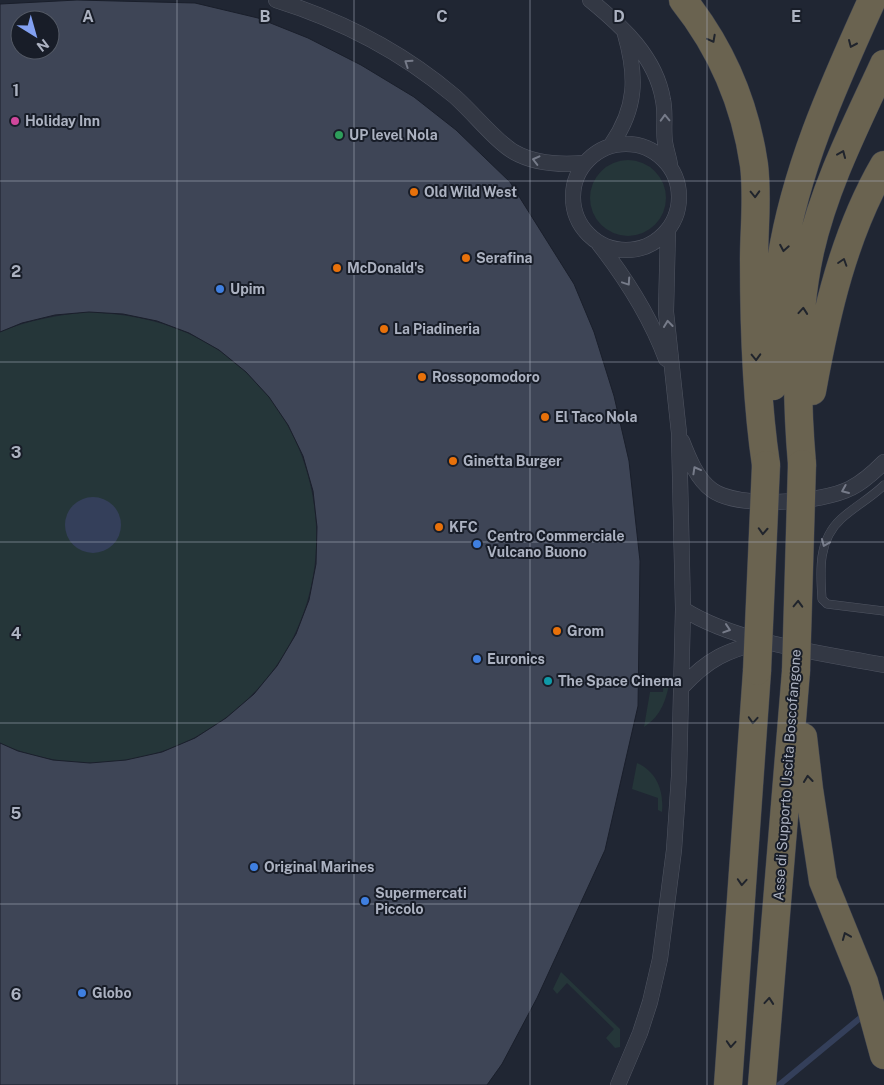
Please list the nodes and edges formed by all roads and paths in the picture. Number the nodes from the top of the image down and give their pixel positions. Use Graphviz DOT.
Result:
graph roads {
  1 [pos="276,0"];
  2 [pos="590,0"];
  3 [pos="683,0"];
  4 [pos="872,0"];
  5 [pos="624,30"];
  6 [pos="884,64"];
  7 [pos="611,145"];
  8 [pos="584,163"];
  9 [pos="671,166"];
  10 [pos="884,166"];
  11 [pos="668,230"];
  12 [pos="598,242"];
  13 [pos="671,373"];
  14 [pos="679,433"];
  15 [pos="884,462"];
  16 [pos="802,464"];
  17 [pos="766,465"];
  18 [pos="884,485"];
  19 [pos="683,609"];
  20 [pos="884,611"];
  21 [pos="766,640"];
  22 [pos="884,665"];
  23 [pos="796,671"];
  24 [pos="682,687"];
  25 [pos="883,1038"];
  26 [pos="728,1079"];
  27 [pos="618,1085"];
  28 [pos="762,1085"];
  8 -- 1 [label="street, one-way"];
  2 -- 5 [label="street"];
  3 -- 17 [label="highway, one-way"];
  4 -- 17 [label="highway, one-way"];
  5 -- 7 [label="street"];
  9 -- 5 [label="street, one-way"];
  16 -- 6 [label="highway, one-way"];
  7 -- 8 [label="street"];
  7 -- 9 [label="street"];
  8 -- 12 [label="street"];
  9 -- 11 [label="street"];
  16 -- 10 [label="highway, one-way"];
  11 -- 12 [label="street"];
  13 -- 11 [label="street, one-way"];
  12 -- 13 [label="street, one-way"];
  13 -- 14 [label="street"];
  15 -- 14 [label="street, one-way"];
  14 -- 19 [label="street"];
  23 -- 16 [label="highway, Asse di Supporto Uscita Boscofangone, one-way, bridge"];
  17 -- 26 [label="highway, one-way, bridge"];
  18 -- 20 [label="lane, one-way"];
  19 -- 21 [label="street, one-way"];
  19 -- 24 [label="street"];
  21 -- 22 [label="street"];
  21 -- 24 [label="street"];
  25 -- 23 [label="highway, one-way"];
  28 -- 23 [label="highway, Asse di Supporto Uscita Boscofangone, one-way"];
  24 -- 27 [label="street"];
}
